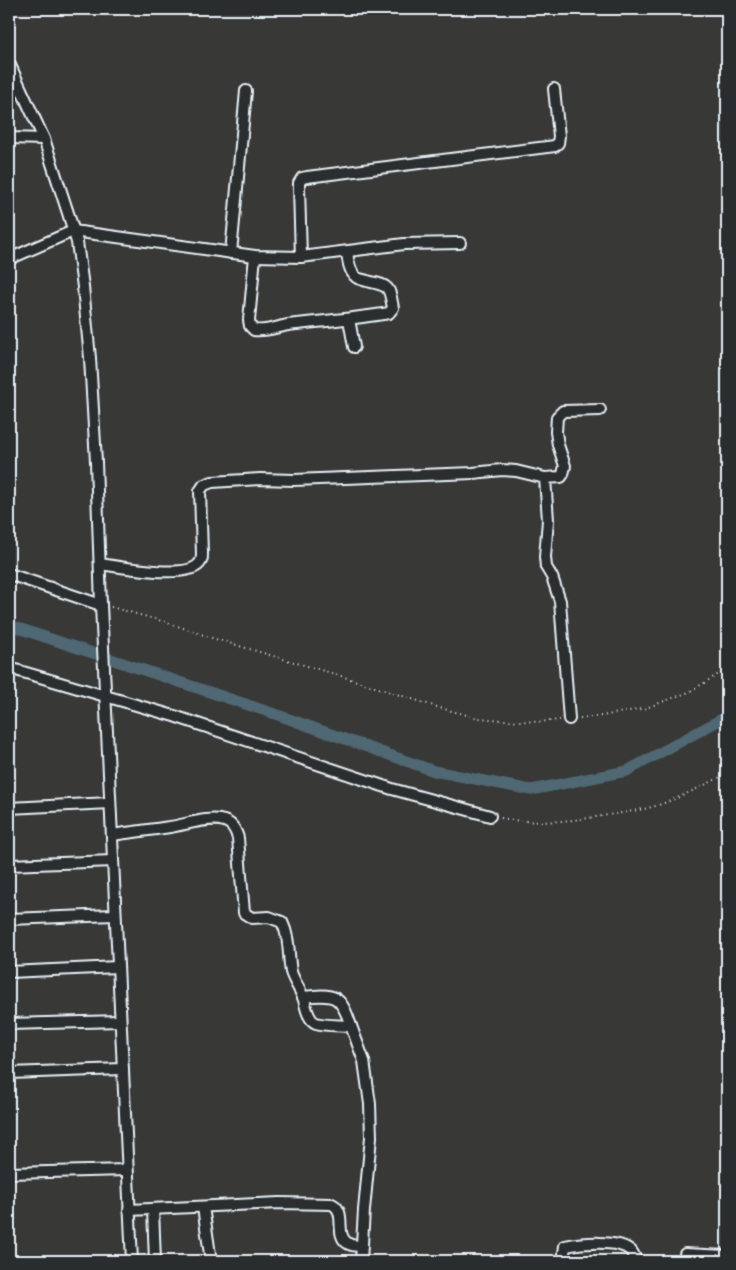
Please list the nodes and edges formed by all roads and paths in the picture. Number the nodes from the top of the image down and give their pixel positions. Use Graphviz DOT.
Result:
graph roads {
  1 [pos="9,63"];
  2 [pos="554,89"];
  3 [pos="246,91"];
  4 [pos="9,138"];
  5 [pos="44,139"];
  6 [pos="73,232"];
  7 [pos="460,243"];
  8 [pos="347,252"];
  9 [pos="231,253"];
  10 [pos="255,256"];
  11 [pos="301,257"];
  12 [pos="9,259"];
  13 [pos="349,319"];
  14 [pos="354,347"];
  15 [pos="600,410"];
  16 [pos="545,478"];
  17 [pos="100,564"];
  18 [pos="9,574"];
  19 [pos="101,605"];
  20 [pos="9,668"];
  21 [pos="727,669"];
  22 [pos="105,696"];
  23 [pos="569,720"];
  24 [pos="727,774"];
  25 [pos="110,802"];
  26 [pos="9,808"];
  27 [pos="490,816"];
  28 [pos="112,835"];
  29 [pos="113,861"];
  30 [pos="9,865"];
  31 [pos="116,915"];
  32 [pos="9,919"];
  33 [pos="118,967"];
  34 [pos="9,972"];
  35 [pos="303,997"];
  36 [pos="120,1021"];
  37 [pos="9,1024"];
  38 [pos="351,1026"];
  39 [pos="123,1069"];
  40 [pos="9,1073"];
  41 [pos="127,1170"];
  42 [pos="9,1173"];
  43 [pos="203,1207"];
  44 [pos="153,1209"];
  45 [pos="129,1210"];
  46 [pos="362,1246"];
  47 [pos="685,1254"];
  48 [pos="727,1256"];
  49 [pos="132,1261"];
  50 [pos="155,1261"];
  51 [pos="211,1261"];
  52 [pos="361,1261"];
  53 [pos="563,1261"];
  54 [pos="637,1261"];
  1 -- 5 [label="street"];
  2 -- 11 [label="street"];
  3 -- 9 [label="street"];
  4 -- 5 [label="street"];
  5 -- 6 [label="street"];
  6 -- 9 [label="street"];
  6 -- 12 [label="street"];
  6 -- 17 [label="street"];
  7 -- 8 [label="street"];
  8 -- 11 [label="street"];
  8 -- 13 [label="street"];
  9 -- 10 [label="street"];
  10 -- 11 [label="street"];
  10 -- 13 [label="street"];
  13 -- 14 [label="street"];
  15 -- 16 [label="street"];
  16 -- 17 [label="street"];
  16 -- 23 [label="street"];
  17 -- 19 [label="street"];
  18 -- 19 [label="street"];
  19 -- 22 [label="street"];
  19 -- 23 [label="path"];
  20 -- 22 [label="street"];
  21 -- 23 [label="path"];
  22 -- 25 [label="street"];
  22 -- 27 [label="street"];
  24 -- 27 [label="path"];
  25 -- 26 [label="street"];
  25 -- 28 [label="street"];
  28 -- 29 [label="street"];
  28 -- 35 [label="street"];
  29 -- 30 [label="street"];
  29 -- 31 [label="street"];
  31 -- 32 [label="street"];
  31 -- 33 [label="street"];
  33 -- 34 [label="street"];
  33 -- 36 [label="street"];
  35 -- 38 [label="street"];
  35 -- 38 [label="street"];
  36 -- 37 [label="street"];
  36 -- 39 [label="street"];
  38 -- 46 [label="street"];
  39 -- 40 [label="street"];
  39 -- 41 [label="street"];
  41 -- 42 [label="street"];
  41 -- 45 [label="street"];
  43 -- 44 [label="street"];
  43 -- 46 [label="street"];
  43 -- 51 [label="street"];
  44 -- 45 [label="street"];
  44 -- 50 [label="street"];
  45 -- 49 [label="street"];
  46 -- 52 [label="street"];
  47 -- 48 [label="street"];
  53 -- 54 [label="street"];
}
